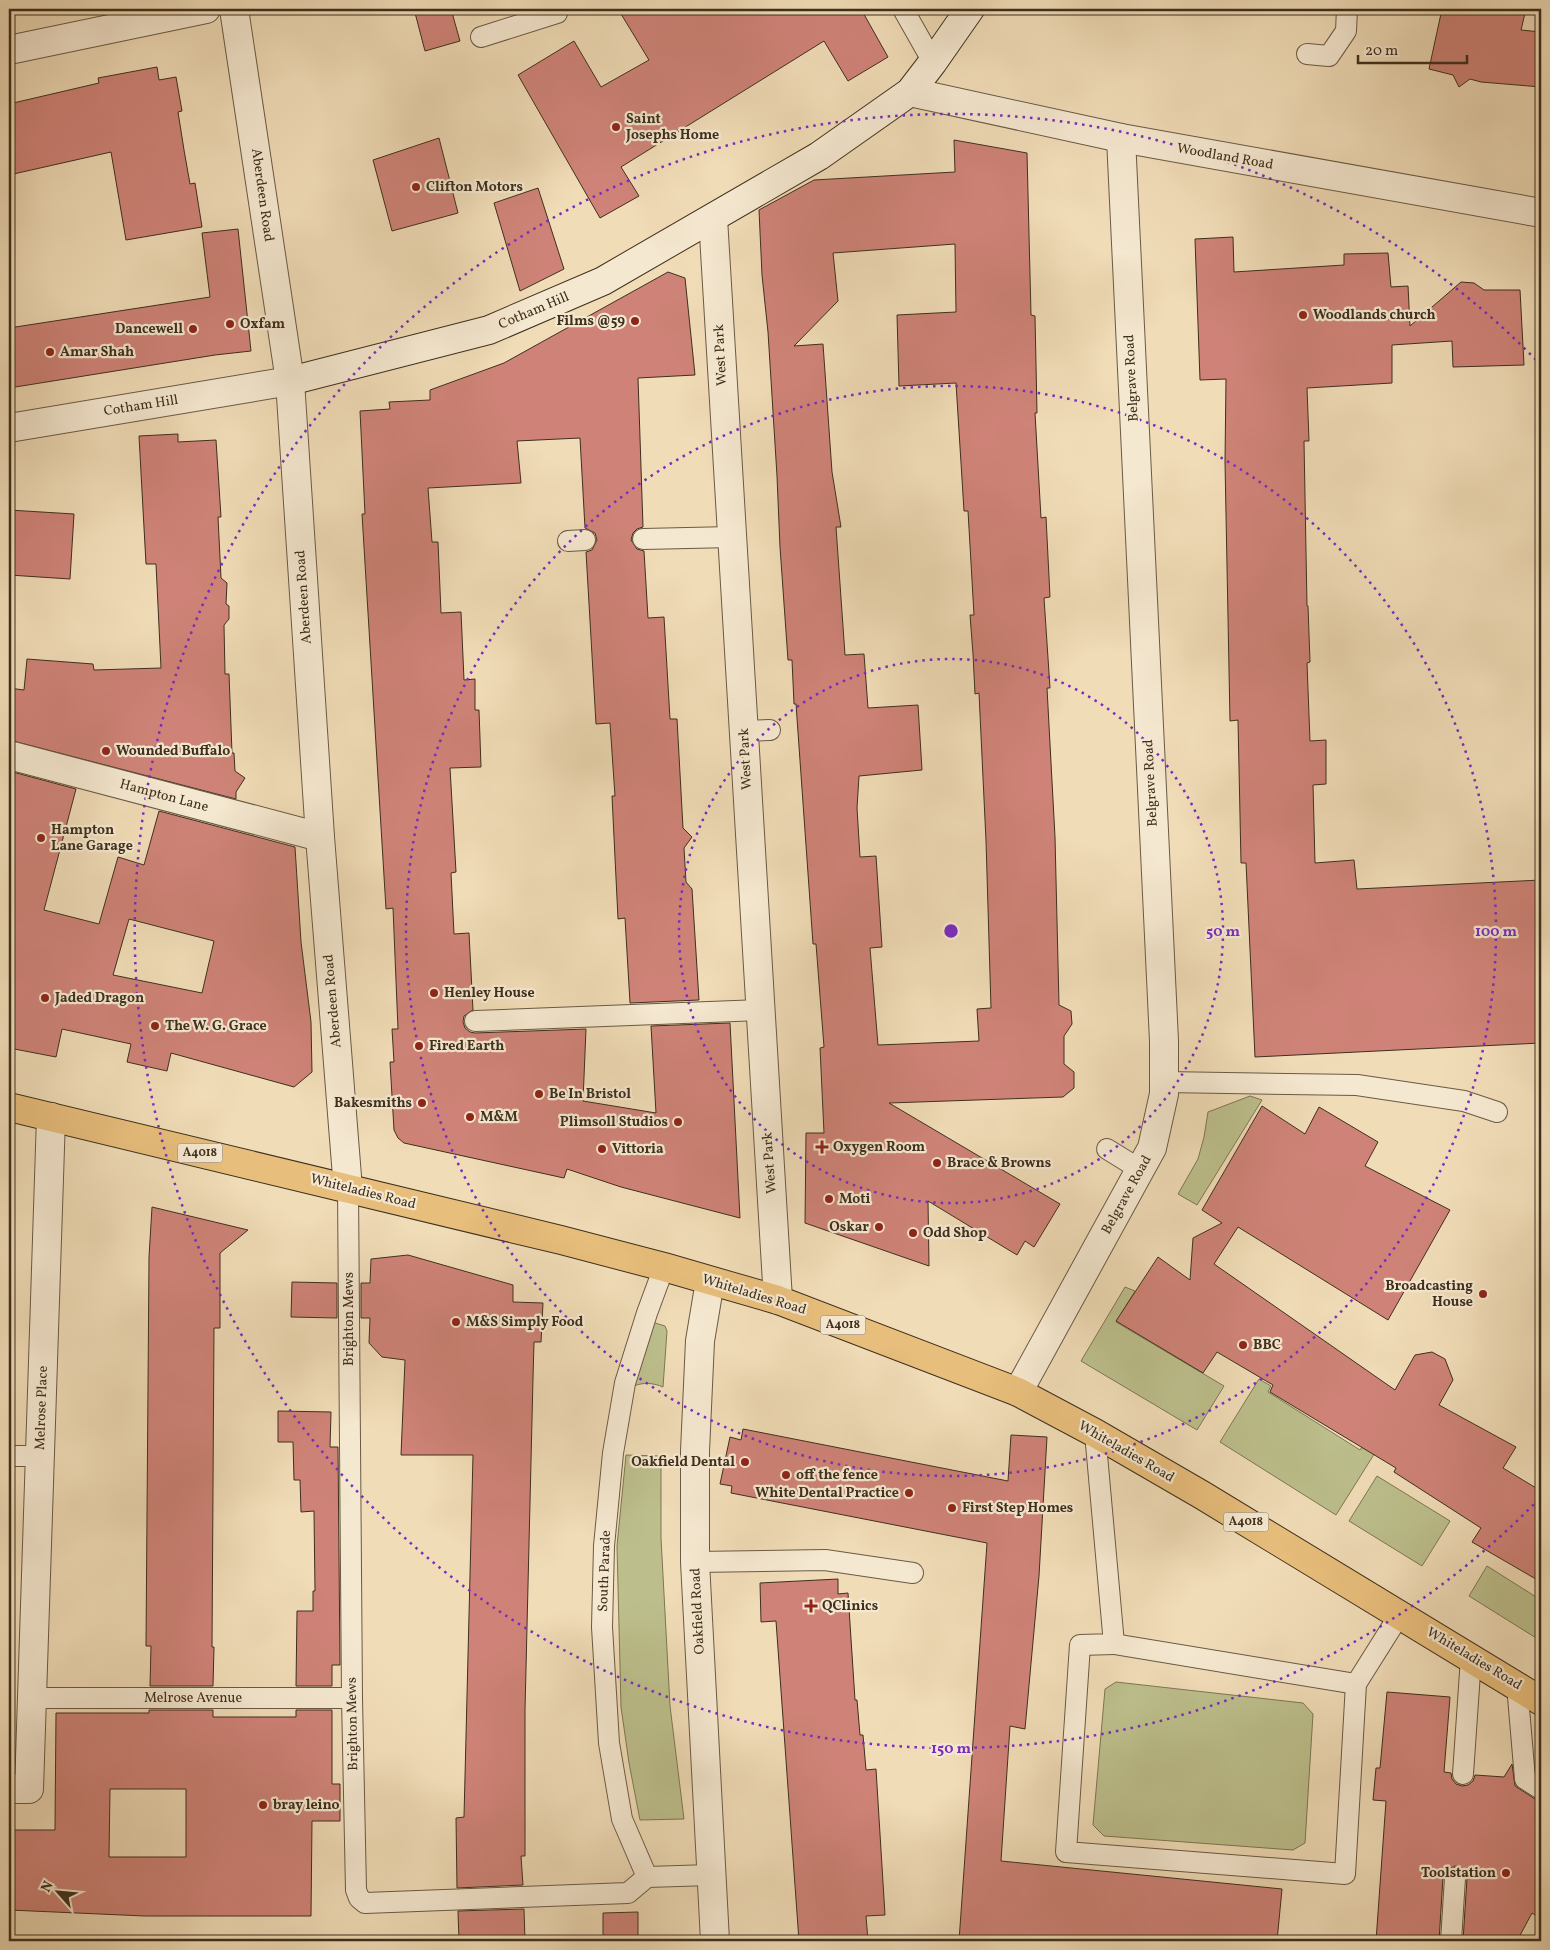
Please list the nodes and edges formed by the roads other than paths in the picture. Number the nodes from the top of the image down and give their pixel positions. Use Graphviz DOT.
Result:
graph roads {
  1 [pos="206,9"];
  2 [pos="234,9"];
  3 [pos="558,9"];
  4 [pos="903,9"];
  5 [pos="970,9"];
  6 [pos="1347,9"];
  7 [pos="481,37"];
  8 [pos="9,50"];
  9 [pos="1307,54"];
  10 [pos="933,62"];
  11 [pos="910,92"];
  12 [pos="1121,138"];
  13 [pos="1541,213"];
  14 [pos="713,218"];
  15 [pos="290,381"];
  16 [pos="9,428"];
  17 [pos="732,537"];
  18 [pos="643,539"];
  19 [pos="9,755"];
  20 [pos="320,837"];
  21 [pos="760,1010"];
  22 [pos="475,1021"];
  23 [pos="1164,1082"];
  24 [pos="9,1107"];
  25 [pos="1497,1112"];
  26 [pos="52,1117"];
  27 [pos="1107,1149"];
  28 [pos="1141,1170"];
  29 [pos="348,1189"];
  30 [pos="664,1267"];
  31 [pos="710,1280"];
  32 [pos="778,1300"];
  33 [pos="1018,1392"];
  34 [pos="1095,1433"];
  35 [pos="9,1456"];
  36 [pos="41,1456"];
  37 [pos="695,1562"];
  38 [pos="913,1573"];
  39 [pos="1400,1614"];
  40 [pos="1114,1644"];
  41 [pos="1471,1658"];
  42 [pos="1356,1684"];
  43 [pos="1517,1686"];
  44 [pos="33,1698"];
  45 [pos="352,1698"];
  46 [pos="1541,1701"];
  47 [pos="1463,1774"];
  48 [pos="1541,1789"];
  49 [pos="9,1790"];
  50 [pos="711,1875"];
  51 [pos="647,1877"];
  52 [pos="1455,1878"];
  53 [pos="715,1941"];
  54 [pos="1451,1941"];
  1 -- 8 [label="street"];
  2 -- 15 [label="street, Aberdeen Road"];
  3 -- 7 [label="lane"];
  4 -- 10 [label="lane"];
  5 -- 10 [label="street, Cotham Hill"];
  6 -- 9 [label="lane"];
  10 -- 11 [label="street, Cotham Hill"];
  11 -- 12 [label="street, Woodland Road"];
  11 -- 14 [label="street, Cotham Hill"];
  12 -- 13 [label="street, Woodland Road"];
  12 -- 23 [label="street, Belgrave Road"];
  14 -- 15 [label="street, Cotham Hill"];
  14 -- 17 [label="street, West Park"];
  15 -- 16 [label="street, Cotham Hill"];
  15 -- 20 [label="street, Aberdeen Road"];
  17 -- 18 [label="lane"];
  17 -- 21 [label="street, West Park"];
  19 -- 20 [label="street, Hampton Lane"];
  20 -- 29 [label="street, Aberdeen Road"];
  21 -- 22 [label="lane"];
  21 -- 32 [label="street, West Park"];
  23 -- 25 [label="lane"];
  23 -- 28 [label="street, Belgrave Road"];
  24 -- 26 [label="main road, Whiteladies Road / A4018"];
  26 -- 29 [label="main road, Whiteladies Road / A4018"];
  26 -- 36 [label="street, Melrose Place"];
  27 -- 28 [label="lane"];
  28 -- 33 [label="street, Belgrave Road"];
  29 -- 30 [label="main road, Whiteladies Road / A4018"];
  29 -- 45 [label="lane, Brighton Mews"];
  30 -- 31 [label="main road, Whiteladies Road / A4018"];
  30 -- 51 [label="lane, South Parade"];
  31 -- 32 [label="main road, Whiteladies Road / A4018"];
  31 -- 37 [label="street, Oakfield Road"];
  32 -- 33 [label="main road, Whiteladies Road / A4018"];
  33 -- 34 [label="main road, Whiteladies Road / A4018"];
  34 -- 39 [label="main road, Whiteladies Road / A4018"];
  34 -- 40 [label="lane"];
  35 -- 36 [label="lane"];
  36 -- 44 [label="street, Melrose Place"];
  37 -- 38 [label="lane"];
  37 -- 50 [label="street, Oakfield Road"];
  39 -- 41 [label="main road, Whiteladies Road / A4018"];
  39 -- 42 [label="lane"];
  40 -- 42 [label="lane"];
  40 -- 42 [label="lane"];
  41 -- 43 [label="main road, Whiteladies Road / A4018"];
  41 -- 47 [label="lane"];
  43 -- 46 [label="main road, Whiteladies Road / A4018"];
  43 -- 48 [label="lane"];
  44 -- 45 [label="lane, Melrose Avenue"];
  44 -- 49 [label="street, Melrose Place"];
  45 -- 51 [label="lane, Brighton Mews"];
  50 -- 51 [label="lane"];
  50 -- 53 [label="street, Oakfield Road"];
  52 -- 54 [label="lane"];
}
